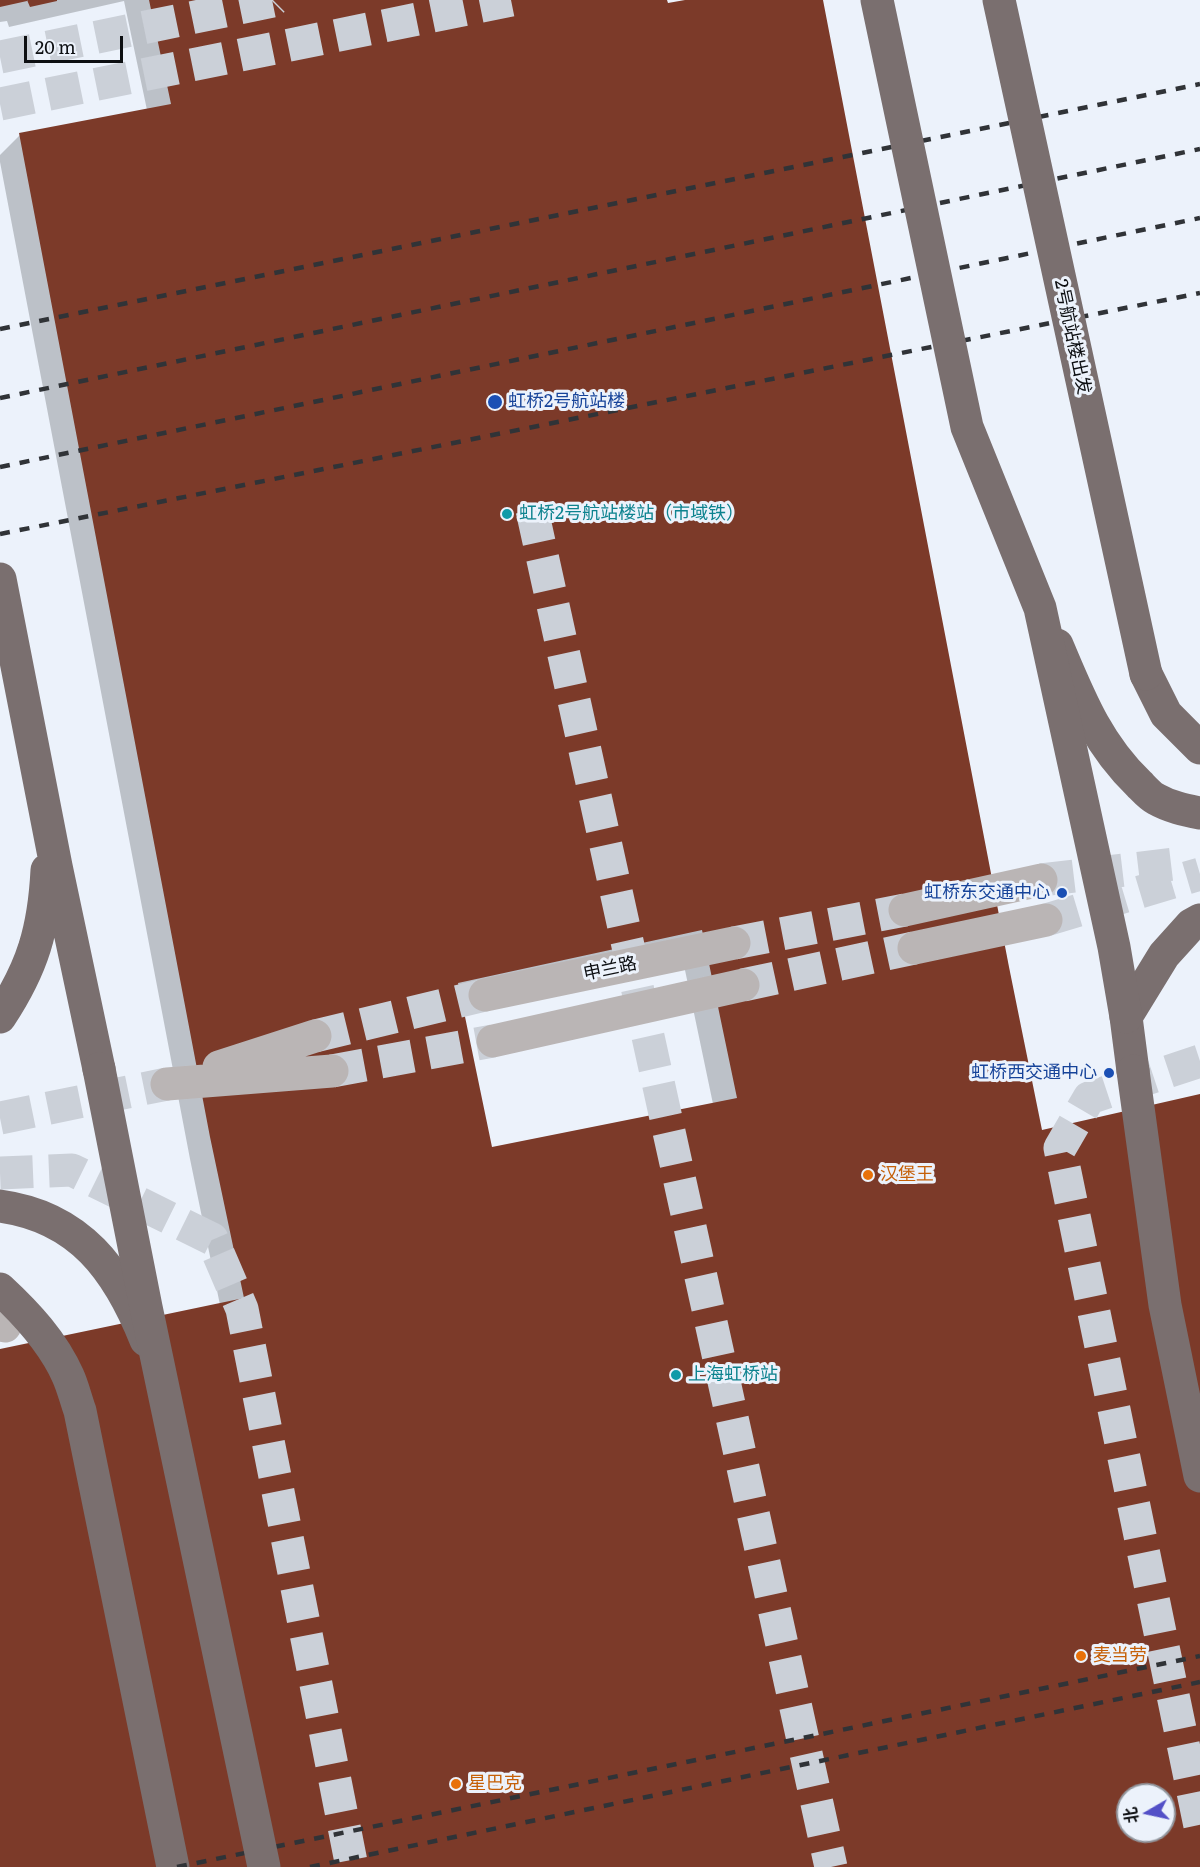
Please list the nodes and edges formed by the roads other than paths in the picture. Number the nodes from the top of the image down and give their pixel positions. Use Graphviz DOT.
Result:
graph roads {
  1 [pos="877,0"];
  2 [pos="999,0"];
  3 [pos="0,579"];
  4 [pos="1040,608"];
  5 [pos="1200,748"];
  6 [pos="1200,813"];
  7 [pos="49,831"];
  8 [pos="1041,880"];
  9 [pos="905,910"];
  10 [pos="1046,920"];
  11 [pos="1200,920"];
  12 [pos="734,944"];
  13 [pos="914,948"];
  14 [pos="743,985"];
  15 [pos="485,995"];
  16 [pos="0,1017"];
  17 [pos="1126,1017"];
  18 [pos="315,1036"];
  19 [pos="493,1041"];
  20 [pos="332,1071"];
  21 [pos="0,1206"];
  22 [pos="0,1289"];
  23 [pos="160,1372"];
  24 [pos="1200,1476"];
  25 [pos="173,1867"];
  26 [pos="264,1867"];
  1 -- 4 [label="highway, bridge"];
  2 -- 5 [label="highway, 2号航站楼出发, bridge"];
  3 -- 7 [label="highway"];
  4 -- 6 [label="highway, bridge"];
  4 -- 17 [label="highway, bridge"];
  7 -- 16 [label="highway"];
  7 -- 23 [label="highway, bridge"];
  8 -- 9 [label="street"];
  10 -- 13 [label="street"];
  11 -- 17 [label="highway"];
  12 -- 15 [label="street, 申兰路"];
  14 -- 19 [label="street"];
  17 -- 24 [label="highway, bridge"];
  18 -- 20 [label="street"];
  21 -- 23 [label="highway, bridge"];
  22 -- 25 [label="highway"];
  23 -- 26 [label="highway, bridge"];
}
